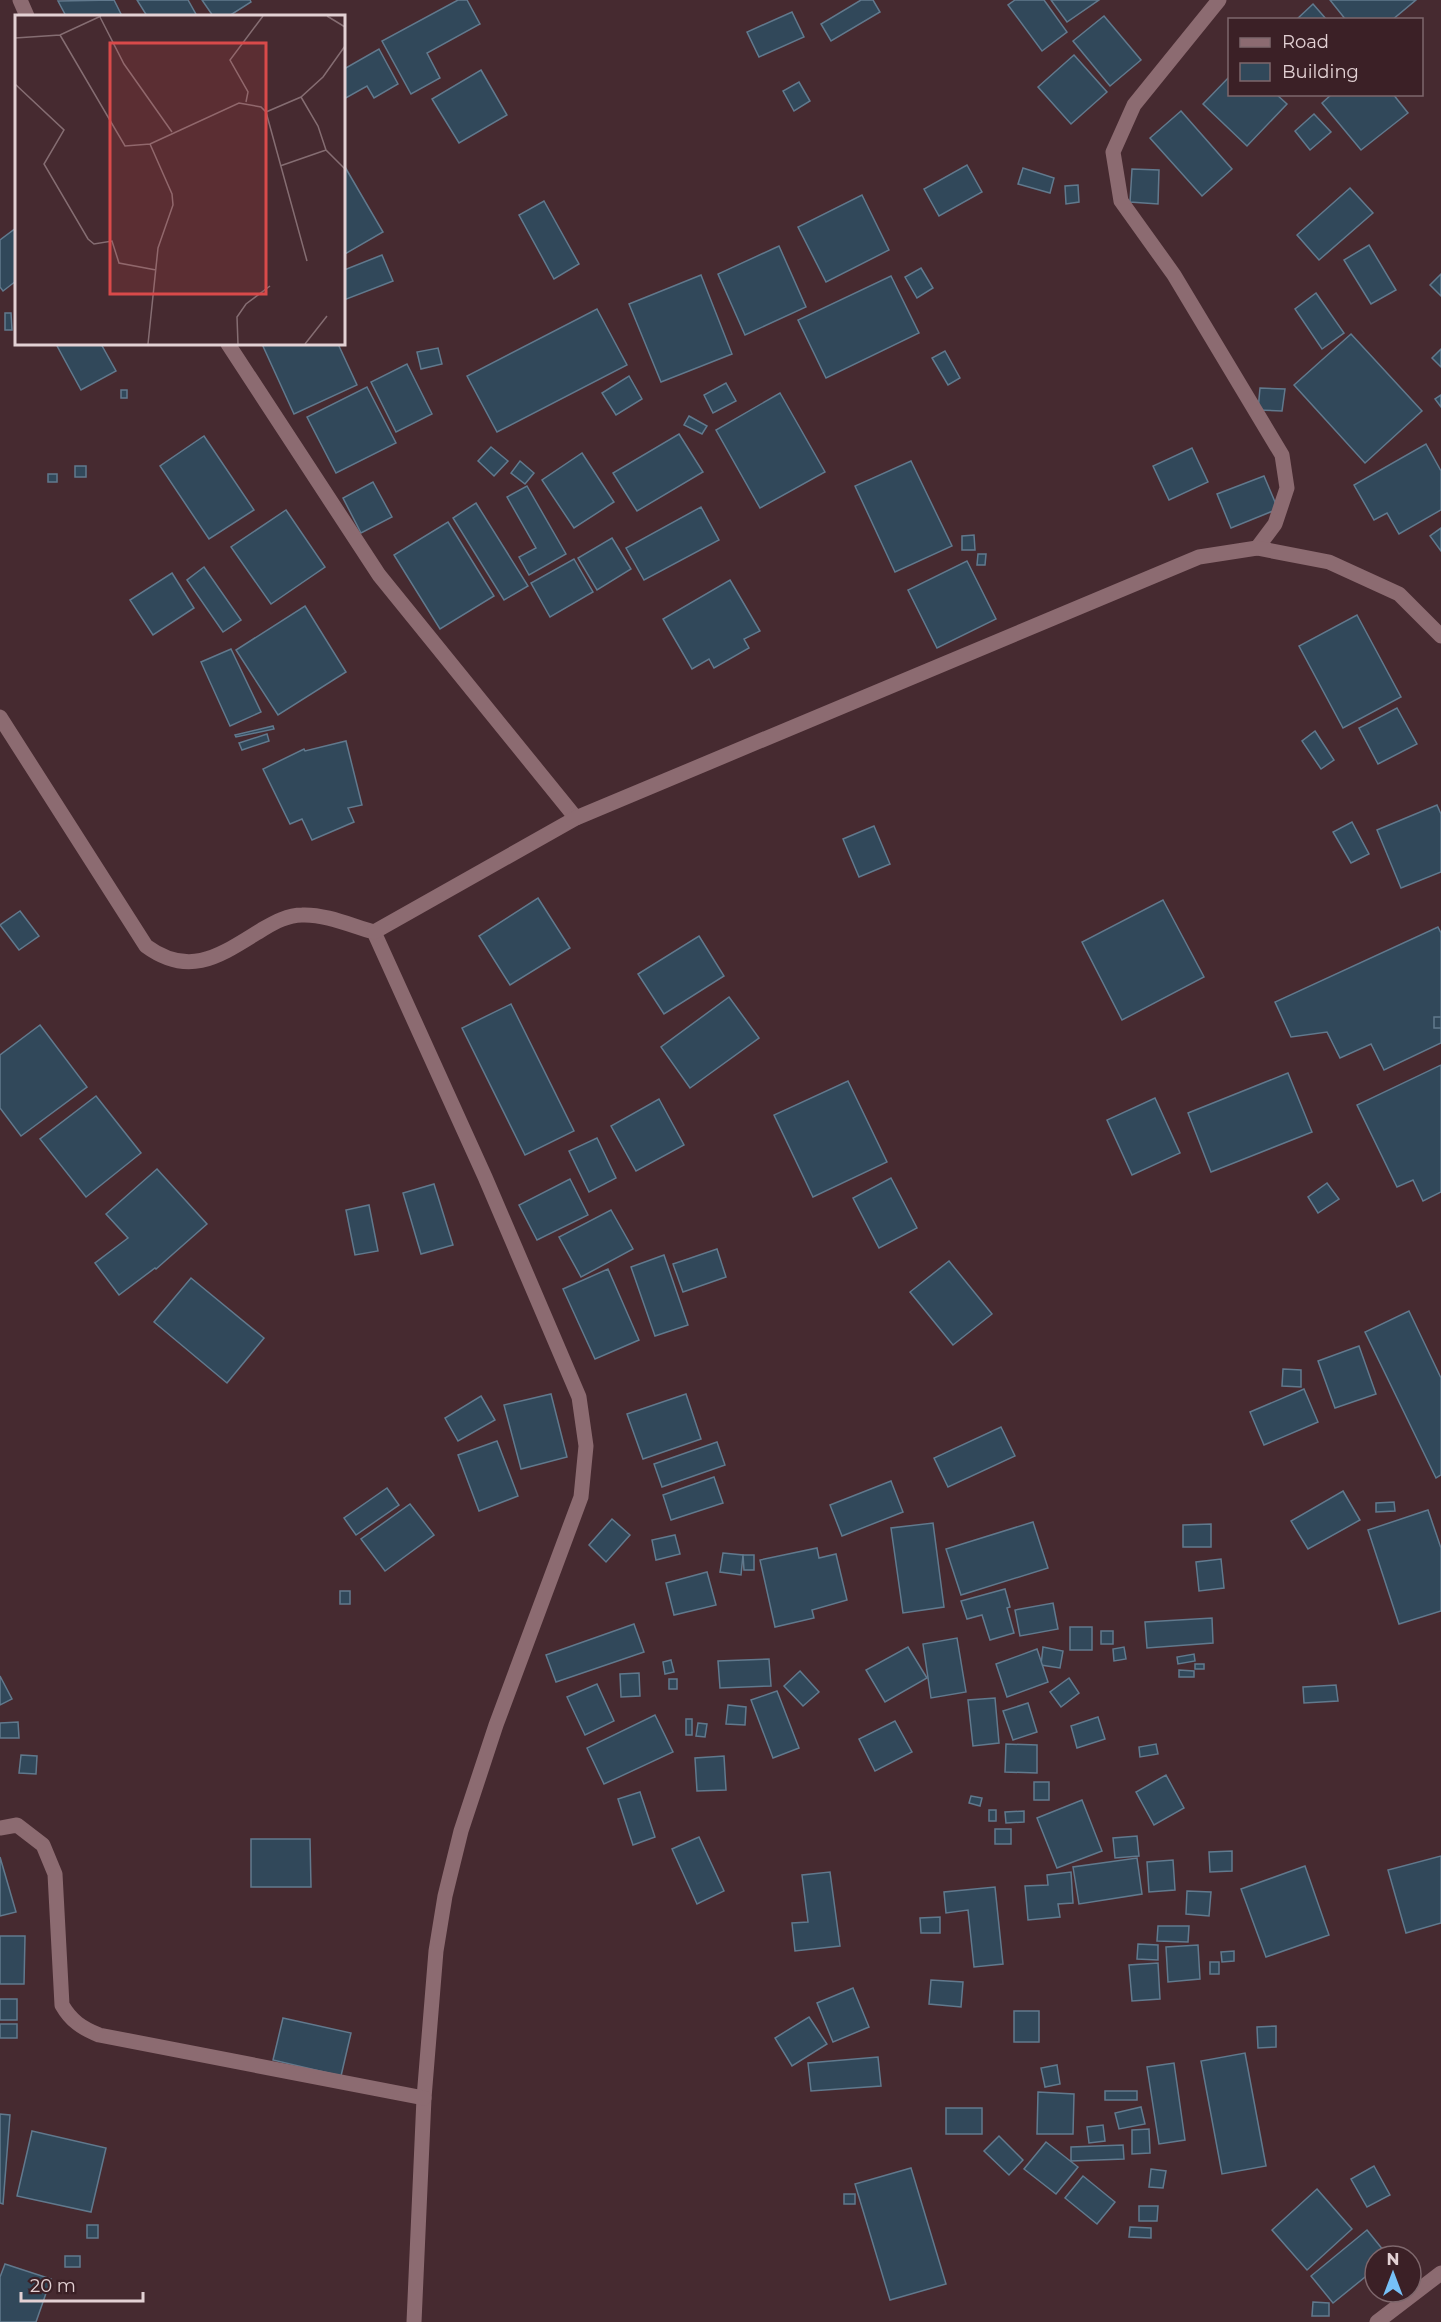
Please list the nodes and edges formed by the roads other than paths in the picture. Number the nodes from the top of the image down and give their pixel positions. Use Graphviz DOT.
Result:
graph roads {
  1 [pos="20,0"];
  2 [pos="1219,0"];
  3 [pos="27,15"];
  4 [pos="229,345"];
  5 [pos="1257,548"];
  6 [pos="1441,636"];
  7 [pos="0,717"];
  8 [pos="576,818"];
  9 [pos="374,932"];
  10 [pos="0,1828"];
  11 [pos="423,2098"];
  12 [pos="1441,2273"];
  13 [pos="414,2322"];
  14 [pos="1377,2322"];
  1 -- 3 [label="street"];
  2 -- 5 [label="street"];
  4 -- 8 [label="street"];
  5 -- 6 [label="street"];
  5 -- 8 [label="street"];
  7 -- 9 [label="street"];
  8 -- 9 [label="street"];
  9 -- 11 [label="street"];
  10 -- 11 [label="street"];
  11 -- 13 [label="street"];
  12 -- 14 [label="street"];
}
